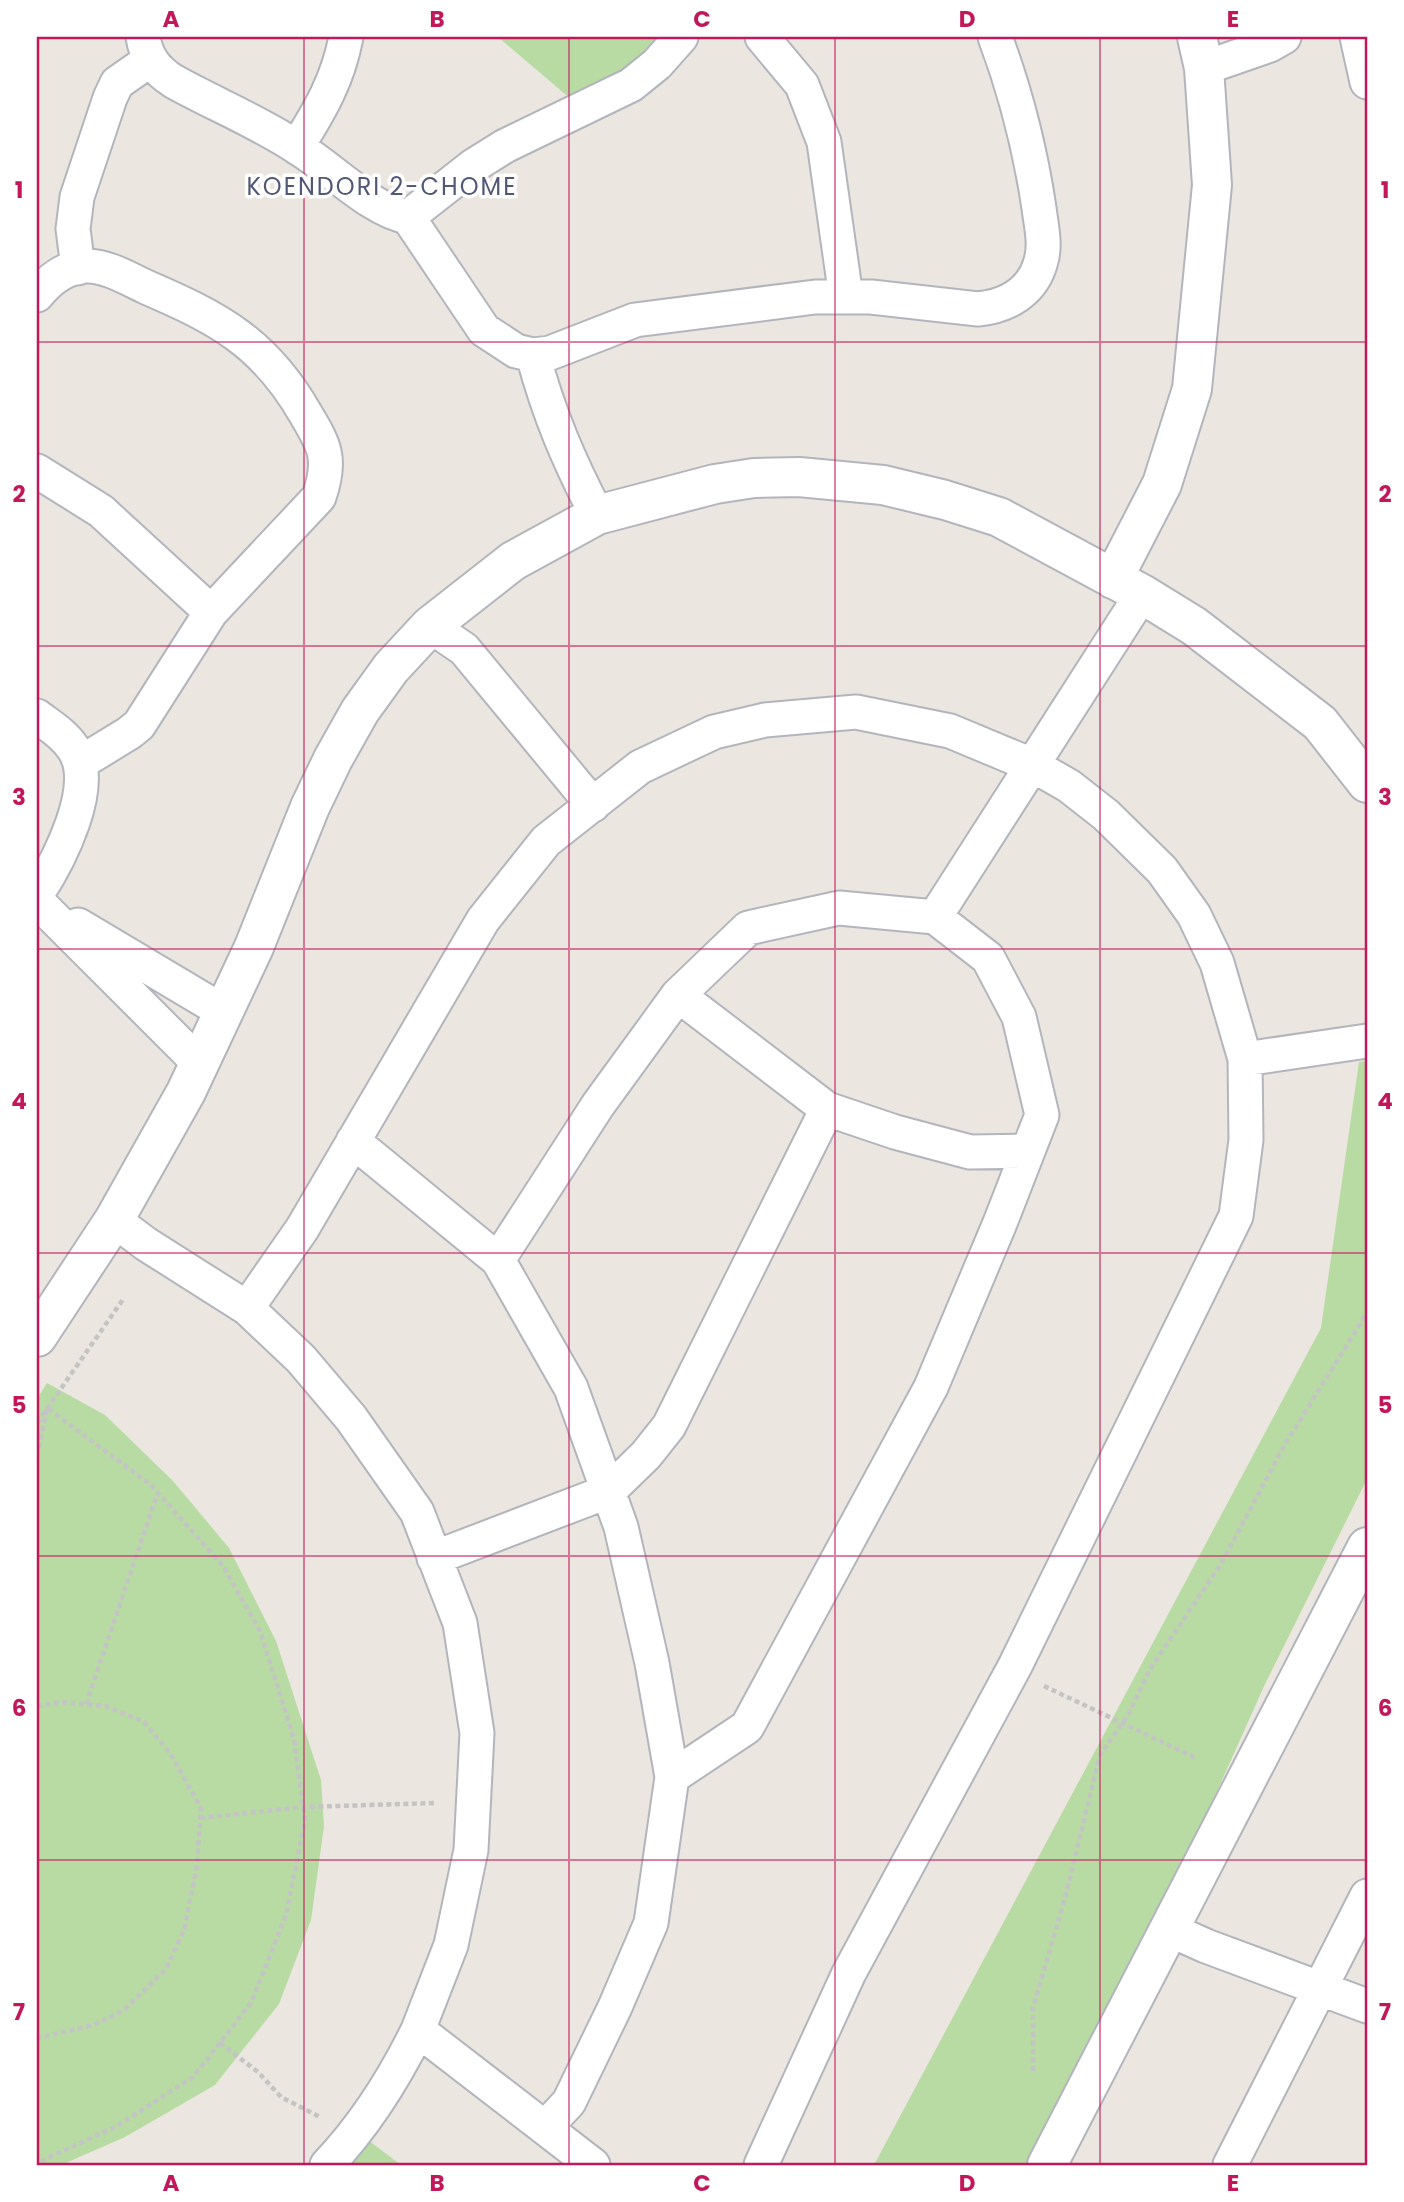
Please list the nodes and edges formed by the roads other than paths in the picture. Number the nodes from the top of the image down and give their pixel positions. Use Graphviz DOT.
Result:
graph roads {
  1 [pos="346,37"];
  2 [pos="681,37"];
  3 [pos="762,37"];
  4 [pos="995,37"];
  5 [pos="1284,37"];
  6 [pos="1357,37"];
  7 [pos="146,48"];
  8 [pos="1201,52"];
  9 [pos="1367,82"];
  10 [pos="298,147"];
  11 [pos="408,217"];
  12 [pos="78,268"];
  13 [pos="37,295"];
  14 [pos="846,296"];
  15 [pos="533,355"];
  16 [pos="37,471"];
  17 [pos="597,516"];
  18 [pos="1128,587"];
  19 [pos="211,612"];
  20 [pos="430,626"];
  21 [pos="37,716"];
  22 [pos="80,763"];
  23 [pos="1034,766"];
  24 [pos="1367,783"];
  25 [pos="593,805"];
  26 [pos="37,894"];
  27 [pos="37,901"];
  28 [pos="935,917"];
  29 [pos="678,995"];
  30 [pos="224,1012"];
  31 [pos="1367,1041"];
  32 [pos="1245,1059"];
  33 [pos="201,1064"];
  34 [pos="827,1109"];
  35 [pos="353,1142"];
  36 [pos="1027,1151"];
  37 [pos="114,1220"];
  38 [pos="498,1260"];
  39 [pos="247,1308"];
  40 [pos="37,1337"];
  41 [pos="608,1491"];
  42 [pos="1367,1547"];
  43 [pos="434,1558"];
  44 [pos="672,1777"];
  45 [pos="1367,1896"];
  46 [pos="1168,1929"];
  47 [pos="1320,1989"];
  48 [pos="1367,2006"];
  49 [pos="418,2030"];
  50 [pos="545,2128"];
  51 [pos="327,2165"];
  52 [pos="593,2165"];
  53 [pos="761,2165"];
  54 [pos="1047,2165"];
  55 [pos="1230,2165"];
  1 -- 10 [label="street"];
  2 -- 11 [label="street"];
  3 -- 14 [label="street"];
  4 -- 14 [label="street"];
  5 -- 8 [label="street"];
  6 -- 9 [label="street"];
  7 -- 10 [label="street"];
  7 -- 12 [label="street"];
  8 -- 18 [label="street"];
  10 -- 11 [label="street"];
  11 -- 15 [label="street"];
  12 -- 13 [label="street"];
  12 -- 19 [label="street"];
  14 -- 15 [label="street"];
  15 -- 17 [label="street"];
  16 -- 19 [label="street"];
  17 -- 18 [label="street"];
  17 -- 20 [label="street"];
  18 -- 23 [label="street"];
  18 -- 24 [label="street"];
  19 -- 22 [label="street"];
  20 -- 25 [label="street"];
  20 -- 30 [label="street"];
  21 -- 22 [label="street"];
  22 -- 26 [label="street"];
  23 -- 25 [label="street"];
  23 -- 28 [label="street"];
  23 -- 32 [label="street"];
  25 -- 35 [label="street"];
  27 -- 30 [label="street"];
  27 -- 33 [label="street"];
  28 -- 29 [label="street"];
  28 -- 36 [label="street"];
  29 -- 34 [label="street"];
  29 -- 38 [label="street"];
  30 -- 33 [label="street"];
  31 -- 32 [label="street"];
  32 -- 53 [label="street"];
  33 -- 37 [label="street"];
  34 -- 36 [label="street"];
  34 -- 41 [label="street"];
  35 -- 38 [label="street"];
  35 -- 39 [label="street"];
  36 -- 44 [label="street"];
  37 -- 39 [label="street"];
  37 -- 40 [label="street"];
  38 -- 41 [label="street"];
  39 -- 43 [label="street"];
  41 -- 43 [label="street"];
  41 -- 44 [label="street"];
  42 -- 46 [label="street"];
  43 -- 49 [label="street"];
  44 -- 50 [label="street"];
  45 -- 47 [label="street"];
  46 -- 47 [label="street"];
  46 -- 54 [label="street"];
  47 -- 48 [label="street"];
  47 -- 55 [label="street"];
  49 -- 50 [label="street"];
  49 -- 51 [label="street"];
  50 -- 52 [label="street"];
}
